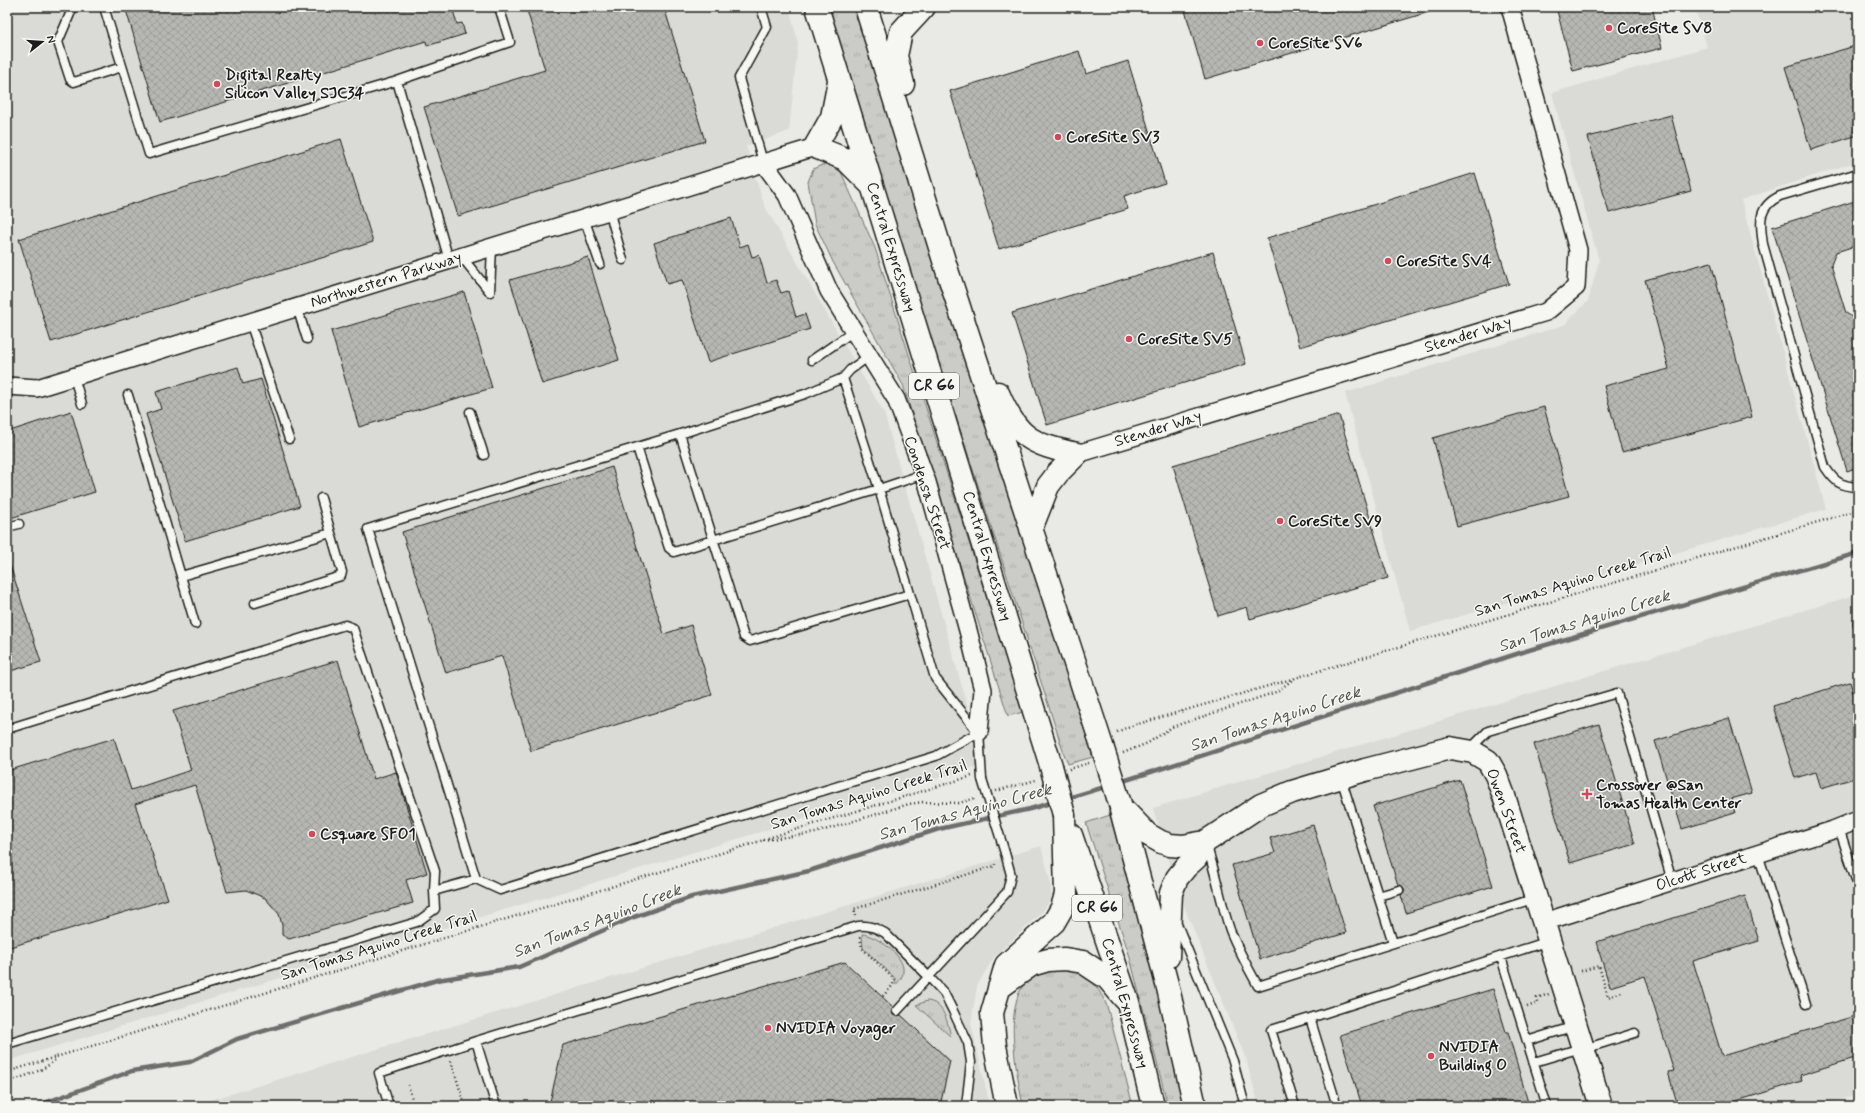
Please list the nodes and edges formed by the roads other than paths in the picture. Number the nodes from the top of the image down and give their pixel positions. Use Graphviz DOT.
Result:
graph roads {
  1 [pos="73,7"];
  2 [pos="104,7"];
  3 [pos="499,7"];
  4 [pos="761,7"];
  5 [pos="817,7"];
  6 [pos="866,7"];
  7 [pos="924,7"];
  8 [pos="1510,7"];
  9 [pos="122,67"];
  10 [pos="840,80"];
  11 [pos="397,81"];
  12 [pos="815,147"];
  13 [pos="763,162"];
  14 [pos="1858,173"];
  15 [pos="872,186"];
  16 [pos="609,210"];
  17 [pos="584,218"];
  18 [pos="492,247"];
  19 [pos="455,258"];
  20 [pos="623,260"];
  21 [pos="600,264"];
  22 [pos="946,267"];
  23 [pos="297,307"];
  24 [pos="250,322"];
  25 [pos="854,331"];
  26 [pos="307,339"];
  27 [pos="869,356"];
  28 [pos="812,360"];
  29 [pos="74,377"];
  30 [pos="843,378"];
  31 [pos="7,386"];
  32 [pos="128,395"];
  33 [pos="82,404"];
  34 [pos="470,412"];
  35 [pos="680,434"];
  36 [pos="289,439"];
  37 [pos="637,447"];
  38 [pos="484,454"];
  39 [pos="1077,454"];
  40 [pos="924,474"];
  41 [pos="1858,488"];
  42 [pos="879,489"];
  43 [pos="321,498"];
  44 [pos="18,524"];
  45 [pos="7,527"];
  46 [pos="1031,529"];
  47 [pos="331,533"];
  48 [pos="713,540"];
  49 [pos="181,576"];
  50 [pos="910,594"];
  51 [pos="255,603"];
  52 [pos="195,624"];
  53 [pos="7,729"];
  54 [pos="979,732"];
  55 [pos="1468,751"];
  56 [pos="1341,777"];
  57 [pos="1121,807"];
  58 [pos="1064,815"];
  59 [pos="1858,820"];
  60 [pos="1839,828"];
  61 [pos="1205,842"];
  62 [pos="1758,854"];
  63 [pos="476,879"];
  64 [pos="1672,881"];
  65 [pos="1858,886"];
  66 [pos="1399,890"];
  67 [pos="434,892"];
  68 [pos="1378,896"];
  69 [pos="1536,898"];
  70 [pos="1170,907"];
  71 [pos="1547,931"];
  72 [pos="1393,943"];
  73 [pos="1501,957"];
  74 [pos="930,977"];
  75 [pos="1168,988"];
  76 [pos="998,989"];
  77 [pos="1128,1002"];
  78 [pos="1806,1004"];
  79 [pos="897,1011"];
  80 [pos="1310,1018"];
  81 [pos="1576,1026"];
  82 [pos="1635,1033"];
  83 [pos="476,1041"];
  84 [pos="1527,1041"];
  85 [pos="7,1044"];
  86 [pos="1583,1048"];
  87 [pos="1534,1062"];
  88 [pos="389,1106"];
  89 [pos="496,1106"];
  90 [pos="966,1106"];
  91 [pos="1007,1106"];
  92 [pos="1153,1106"];
  93 [pos="1195,1106"];
  94 [pos="1245,1106"];
  95 [pos="1295,1106"];
  96 [pos="1337,1106"];
  97 [pos="1547,1106"];
  98 [pos="1601,1106"];
  1 -- 9 [label="lane"];
  2 -- 9 [label="lane"];
  3 -- 11 [label="lane"];
  4 -- 13 [label="lane"];
  5 -- 10 [label="highway, Central Expressway / CR G6"];
  6 -- 22 [label="highway, CR G6"];
  7 -- 22 [label="highway"];
  8 -- 39 [label="street, Stender Way"];
  9 -- 11 [label="lane"];
  10 -- 12 [label="highway"];
  10 -- 15 [label="highway, Central Expressway / CR G6"];
  11 -- 19 [label="lane"];
  12 -- 13 [label="street, Northwestern Parkway"];
  12 -- 15 [label="highway"];
  13 -- 16 [label="street, Northwestern Parkway"];
  13 -- 25 [label="street, Condensa Street"];
  14 -- 41 [label="lane"];
  15 -- 58 [label="highway, Central Expressway / CR G6, bridge"];
  16 -- 17 [label="street, Northwestern Parkway"];
  16 -- 20 [label="lane"];
  17 -- 18 [label="street, Northwestern Parkway"];
  17 -- 21 [label="lane"];
  18 -- 19 [label="street, Northwestern Parkway"];
  18 -- 19 [label="lane"];
  19 -- 23 [label="street, Northwestern Parkway"];
  22 -- 39 [label="highway"];
  22 -- 46 [label="highway, CR G6"];
  23 -- 24 [label="street, Northwestern Parkway"];
  23 -- 26 [label="lane"];
  24 -- 29 [label="street, Northwestern Parkway"];
  24 -- 36 [label="lane"];
  25 -- 27 [label="street, Condensa Street"];
  25 -- 28 [label="lane"];
  27 -- 30 [label="lane"];
  27 -- 40 [label="street, Condensa Street"];
  29 -- 31 [label="street, Northwestern Parkway"];
  29 -- 33 [label="lane"];
  30 -- 35 [label="lane"];
  30 -- 42 [label="lane"];
  32 -- 49 [label="lane"];
  34 -- 38 [label="lane"];
  35 -- 37 [label="lane"];
  35 -- 48 [label="lane"];
  37 -- 48 [label="lane"];
  37 -- 63 [label="lane"];
  39 -- 46 [label="highway"];
  40 -- 42 [label="lane"];
  40 -- 54 [label="street, Condensa Street"];
  42 -- 48 [label="lane"];
  42 -- 50 [label="lane"];
  43 -- 47 [label="lane"];
  44 -- 45 [label="lane"];
  46 -- 57 [label="highway, CR G6, bridge"];
  47 -- 49 [label="lane"];
  47 -- 51 [label="lane"];
  48 -- 50 [label="lane"];
  49 -- 52 [label="lane"];
  50 -- 54 [label="lane"];
  53 -- 67 [label="lane"];
  54 -- 63 [label="lane"];
  54 -- 74 [label="lane, Condensa Street, bridge"];
  55 -- 56 [label="highway, Owen Street"];
  55 -- 64 [label="lane"];
  55 -- 69 [label="highway, Owen Street"];
  56 -- 61 [label="highway, Owen Street"];
  56 -- 68 [label="lane"];
  57 -- 61 [label="highway"];
  57 -- 75 [label="highway, CR G6"];
  58 -- 76 [label="highway"];
  58 -- 77 [label="highway, Central Expressway / CR G6"];
  59 -- 60 [label="street, Olcott Street"];
  60 -- 62 [label="street, Olcott Street"];
  60 -- 65 [label="lane"];
  61 -- 70 [label="highway"];
  61 -- 72 [label="lane"];
  62 -- 64 [label="street, Olcott Street"];
  62 -- 78 [label="lane"];
  63 -- 67 [label="lane"];
  64 -- 71 [label="street, Olcott Street"];
  66 -- 68 [label="lane"];
  67 -- 85 [label="lane"];
  68 -- 72 [label="lane"];
  69 -- 71 [label="highway, Owen Street"];
  69 -- 72 [label="lane"];
  70 -- 75 [label="highway"];
  70 -- 94 [label="lane"];
  71 -- 73 [label="lane"];
  71 -- 81 [label="highway, Owen Street"];
  73 -- 80 [label="lane"];
  73 -- 84 [label="lane"];
  74 -- 79 [label="lane"];
  74 -- 83 [label="lane"];
  74 -- 90 [label="lane"];
  75 -- 93 [label="highway, CR G6"];
  76 -- 77 [label="highway"];
  76 -- 91 [label="highway"];
  77 -- 92 [label="highway, Central Expressway / CR G6"];
  80 -- 95 [label="lane"];
  80 -- 96 [label="lane"];
  81 -- 84 [label="lane"];
  81 -- 86 [label="highway, Owen Street"];
  82 -- 86 [label="lane"];
  83 -- 88 [label="lane"];
  83 -- 89 [label="lane"];
  84 -- 87 [label="lane"];
  86 -- 87 [label="lane"];
  86 -- 98 [label="highway, Owen Street"];
  87 -- 97 [label="lane"];
}
